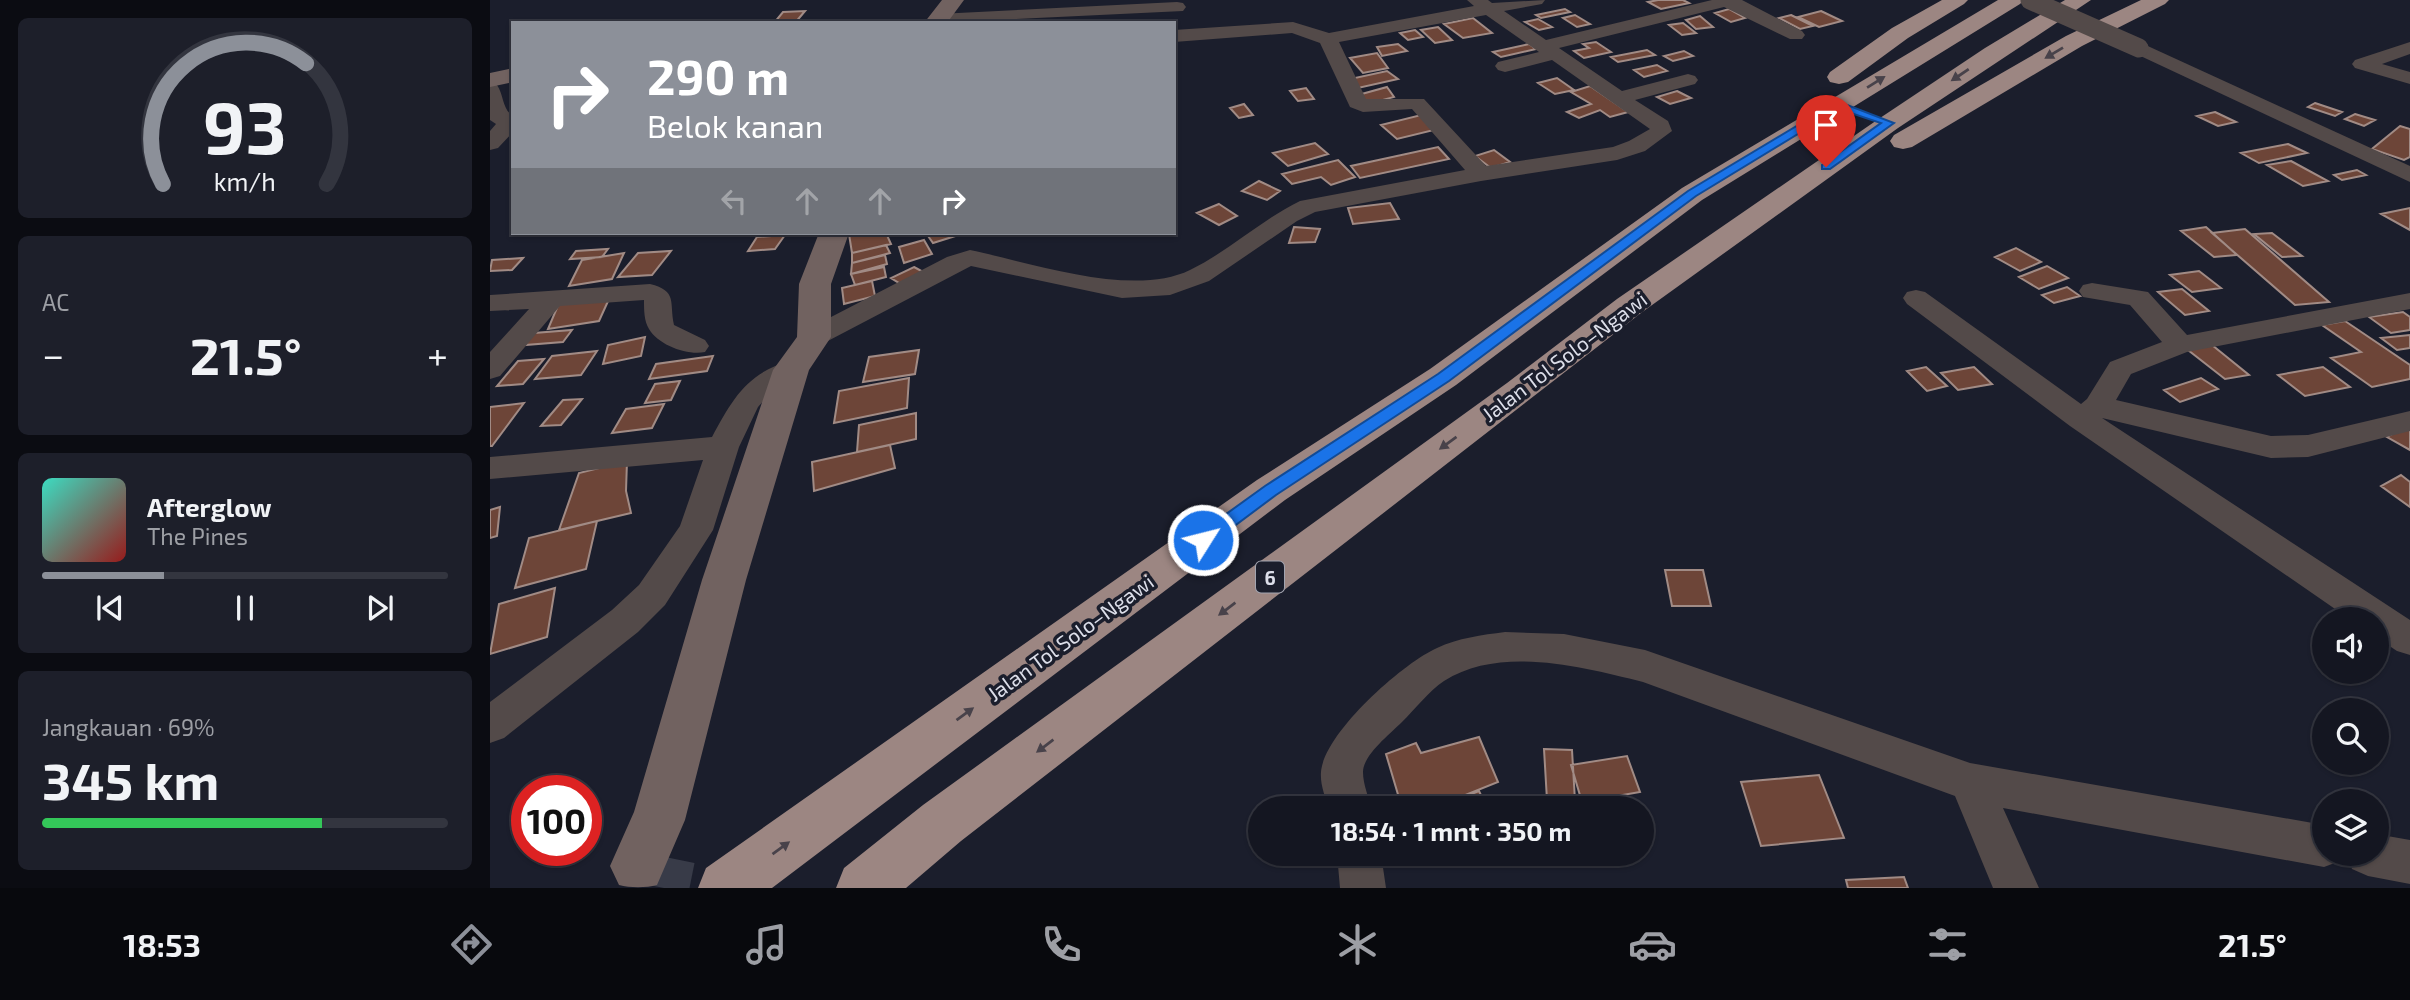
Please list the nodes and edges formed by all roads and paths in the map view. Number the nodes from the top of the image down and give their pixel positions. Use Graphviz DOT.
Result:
graph roads {
  1 [pos="953,0"];
  2 [pos="1536,0"];
  3 [pos="1957,0"];
  4 [pos="2014,0"];
  5 [pos="2031,0"];
  6 [pos="2080,0"];
  7 [pos="2158,0"];
  8 [pos="1728,1"];
  9 [pos="1484,5"];
  10 [pos="1177,7"];
  11 [pos="1278,9"];
  12 [pos="936,21"];
  13 [pos="1293,27"];
  14 [pos="1796,35"];
  15 [pos="1176,36"];
  16 [pos="1328,39"];
  17 [pos="2409,48"];
  18 [pos="1549,50"];
  19 [pos="1504,66"];
  20 [pos="511,75"];
  21 [pos="2410,78"];
  22 [pos="490,80"];
  23 [pos="1688,80"];
  24 [pos="490,89"];
  25 [pos="1618,98"];
  26 [pos="1838,105"];
  27 [pos="503,116"];
  28 [pos="1889,123"];
  29 [pos="490,143"];
  30 [pos="1481,174"];
  31 [pos="2410,175"];
  32 [pos="1692,194"];
  33 [pos="833,235"];
  34 [pos="1680,270"];
  35 [pos="2092,291"];
  36 [pos="1916,298"];
  37 [pos="552,299"];
  38 [pos="2410,301"];
  39 [pos="490,303"];
  40 [pos="814,337"];
  41 [pos="2180,345"];
  42 [pos="695,346"];
  43 [pos="490,370"];
  44 [pos="791,370"];
  45 [pos="2090,412"];
  46 [pos="2410,421"];
  47 [pos="723,447"];
  48 [pos="495,474"];
  49 [pos="2410,640"];
  50 [pos="490,725"];
  51 [pos="1970,782"];
  52 [pos="1347,796"];
  53 [pos="2312,844"];
  54 [pos="655,848"];
  55 [pos="2389,858"];
  56 [pos="2410,862"];
  57 [pos="1360,866"];
  58 [pos="726,888"];
  59 [pos="864,888"];
  60 [pos="1363,888"];
  61 [pos="2016,888"];
  1 -- 12 [label="street"];
  2 -- 9 [label="street"];
  3 -- 32 [label="highway"];
  26 -- 4 [label="highway, Jalan Tol Solo–Ngawi, one-way"];
  5 -- 31 [label="street, bridge"];
  6 -- 28 [label="highway, Jalan Tol Solo–Ngawi / 6, one-way"];
  7 -- 34 [label="highway, one-way"];
  8 -- 14 [label="street"];
  8 -- 18 [label="street"];
  9 -- 16 [label="street"];
  9 -- 18 [label="street"];
  10 -- 12 [label="street"];
  11 -- 13 [label="street"];
  13 -- 15 [label="street"];
  13 -- 16 [label="street"];
  16 -- 30 [label="street"];
  17 -- 21 [label="street"];
  18 -- 19 [label="street"];
  18 -- 25 [label="street"];
  20 -- 22 [label="street"];
  23 -- 25 [label="street"];
  24 -- 27 [label="street"];
  25 -- 30 [label="street"];
  26 -- 28 [label="lane"];
  26 -- 32 [label="highway, Jalan Tol Solo–Ngawi"];
  27 -- 29 [label="street"];
  28 -- 34 [label="highway, Jalan Tol Solo–Ngawi / 6"];
  30 -- 40 [label="street"];
  58 -- 32 [label="highway, Jalan Tol Solo–Ngawi, one-way"];
  33 -- 40 [label="street"];
  34 -- 59 [label="highway, Jalan Tol Solo–Ngawi / 6, one-way"];
  35 -- 41 [label="street"];
  36 -- 45 [label="street"];
  37 -- 39 [label="street"];
  37 -- 42 [label="street"];
  37 -- 43 [label="street"];
  38 -- 41 [label="street"];
  40 -- 44 [label="street"];
  41 -- 45 [label="street"];
  44 -- 47 [label="street"];
  44 -- 54 [label="street"];
  45 -- 46 [label="street"];
  45 -- 49 [label="street"];
  47 -- 48 [label="street"];
  47 -- 50 [label="street"];
  51 -- 52 [label="street"];
  51 -- 53 [label="street"];
  51 -- 61 [label="street"];
  55 -- 56 [label="street"];
  57 -- 60 [label="street"];
}
